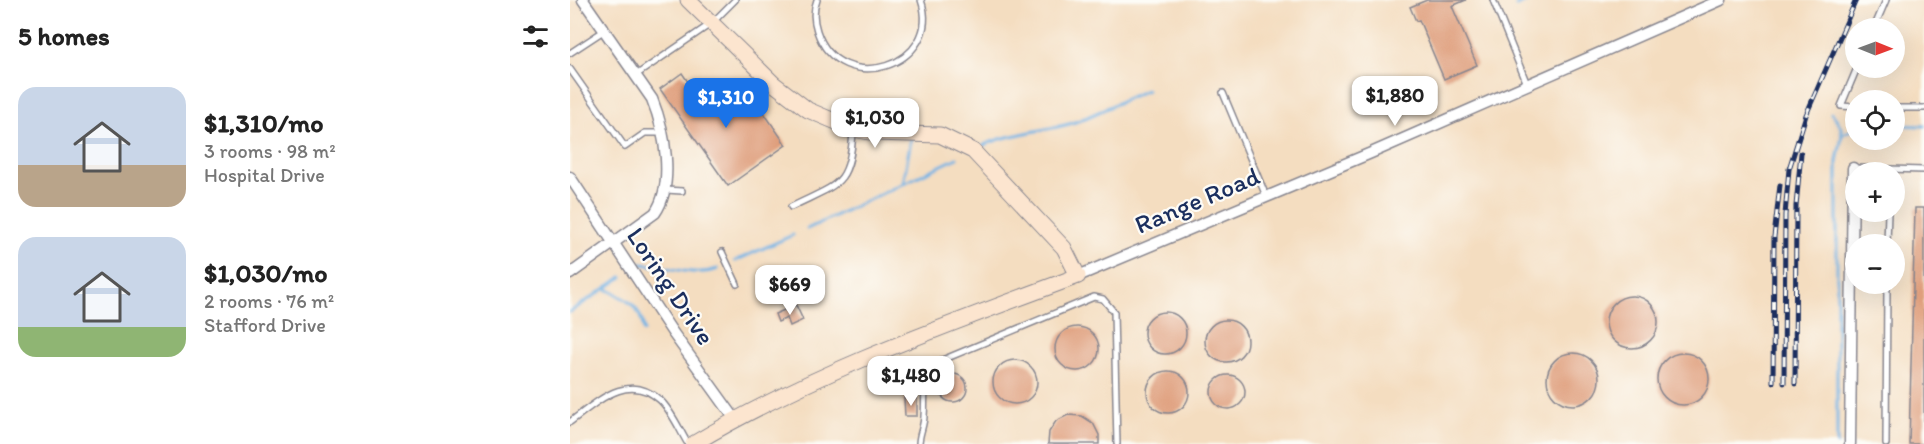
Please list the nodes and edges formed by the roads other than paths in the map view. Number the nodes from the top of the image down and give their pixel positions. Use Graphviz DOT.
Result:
graph roads {
  1 [pos="583,0"];
  2 [pos="688,0"];
  3 [pos="735,0"];
  4 [pos="817,0"];
  5 [pos="921,0"];
  6 [pos="1493,0"];
  7 [pos="1721,0"];
  8 [pos="1886,0"];
  9 [pos="1878,18"];
  10 [pos="712,23"];
  11 [pos="605,30"];
  12 [pos="570,54"];
  13 [pos="570,69"];
  14 [pos="636,75"];
  15 [pos="1527,84"];
  16 [pos="1223,93"];
  17 [pos="1905,108"];
  18 [pos="1924,108"];
  19 [pos="853,129"];
  20 [pos="660,133"];
  21 [pos="1924,170"];
  22 [pos="1905,171"];
  23 [pos="570,177"];
  24 [pos="666,190"];
  25 [pos="682,191"];
  26 [pos="1266,196"];
  27 [pos="791,207"];
  28 [pos="1853,222"];
  29 [pos="614,241"];
  30 [pos="722,252"];
  31 [pos="570,274"];
  32 [pos="1077,276"];
  33 [pos="737,284"];
  34 [pos="1887,294"];
  35 [pos="735,419"];
  36 [pos="570,422"];
  37 [pos="688,444"];
  38 [pos="693,444"];
  39 [pos="920,444"];
  40 [pos="1117,444"];
  41 [pos="1850,444"];
  42 [pos="1886,444"];
  1 -- 11 [label="street"];
  2 -- 10 [label="street"];
  3 -- 10 [label="lane"];
  4 -- 5 [label="lane"];
  6 -- 15 [label="lane"];
  7 -- 15 [label="street, Range Road"];
  8 -- 9 [label="lane"];
  10 -- 14 [label="lane"];
  10 -- 19 [label="street"];
  11 -- 12 [label="lane"];
  11 -- 14 [label="street"];
  13 -- 20 [label="lane"];
  14 -- 20 [label="street"];
  15 -- 26 [label="street, Range Road"];
  16 -- 26 [label="lane"];
  17 -- 18 [label="lane"];
  19 -- 27 [label="lane"];
  19 -- 32 [label="street"];
  20 -- 24 [label="street"];
  21 -- 22 [label="lane"];
  23 -- 29 [label="street, Loring Drive"];
  24 -- 25 [label="lane"];
  24 -- 29 [label="street"];
  26 -- 32 [label="street, Range Road"];
  28 -- 41 [label="street"];
  29 -- 31 [label="street"];
  29 -- 35 [label="street, Loring Drive"];
  30 -- 33 [label="lane"];
  32 -- 35 [label="street, Range Road"];
  34 -- 42 [label="lane"];
  35 -- 38 [label="street, Range Road"];
  36 -- 37 [label="lane"];
  39 -- 40 [label="lane"];
}
